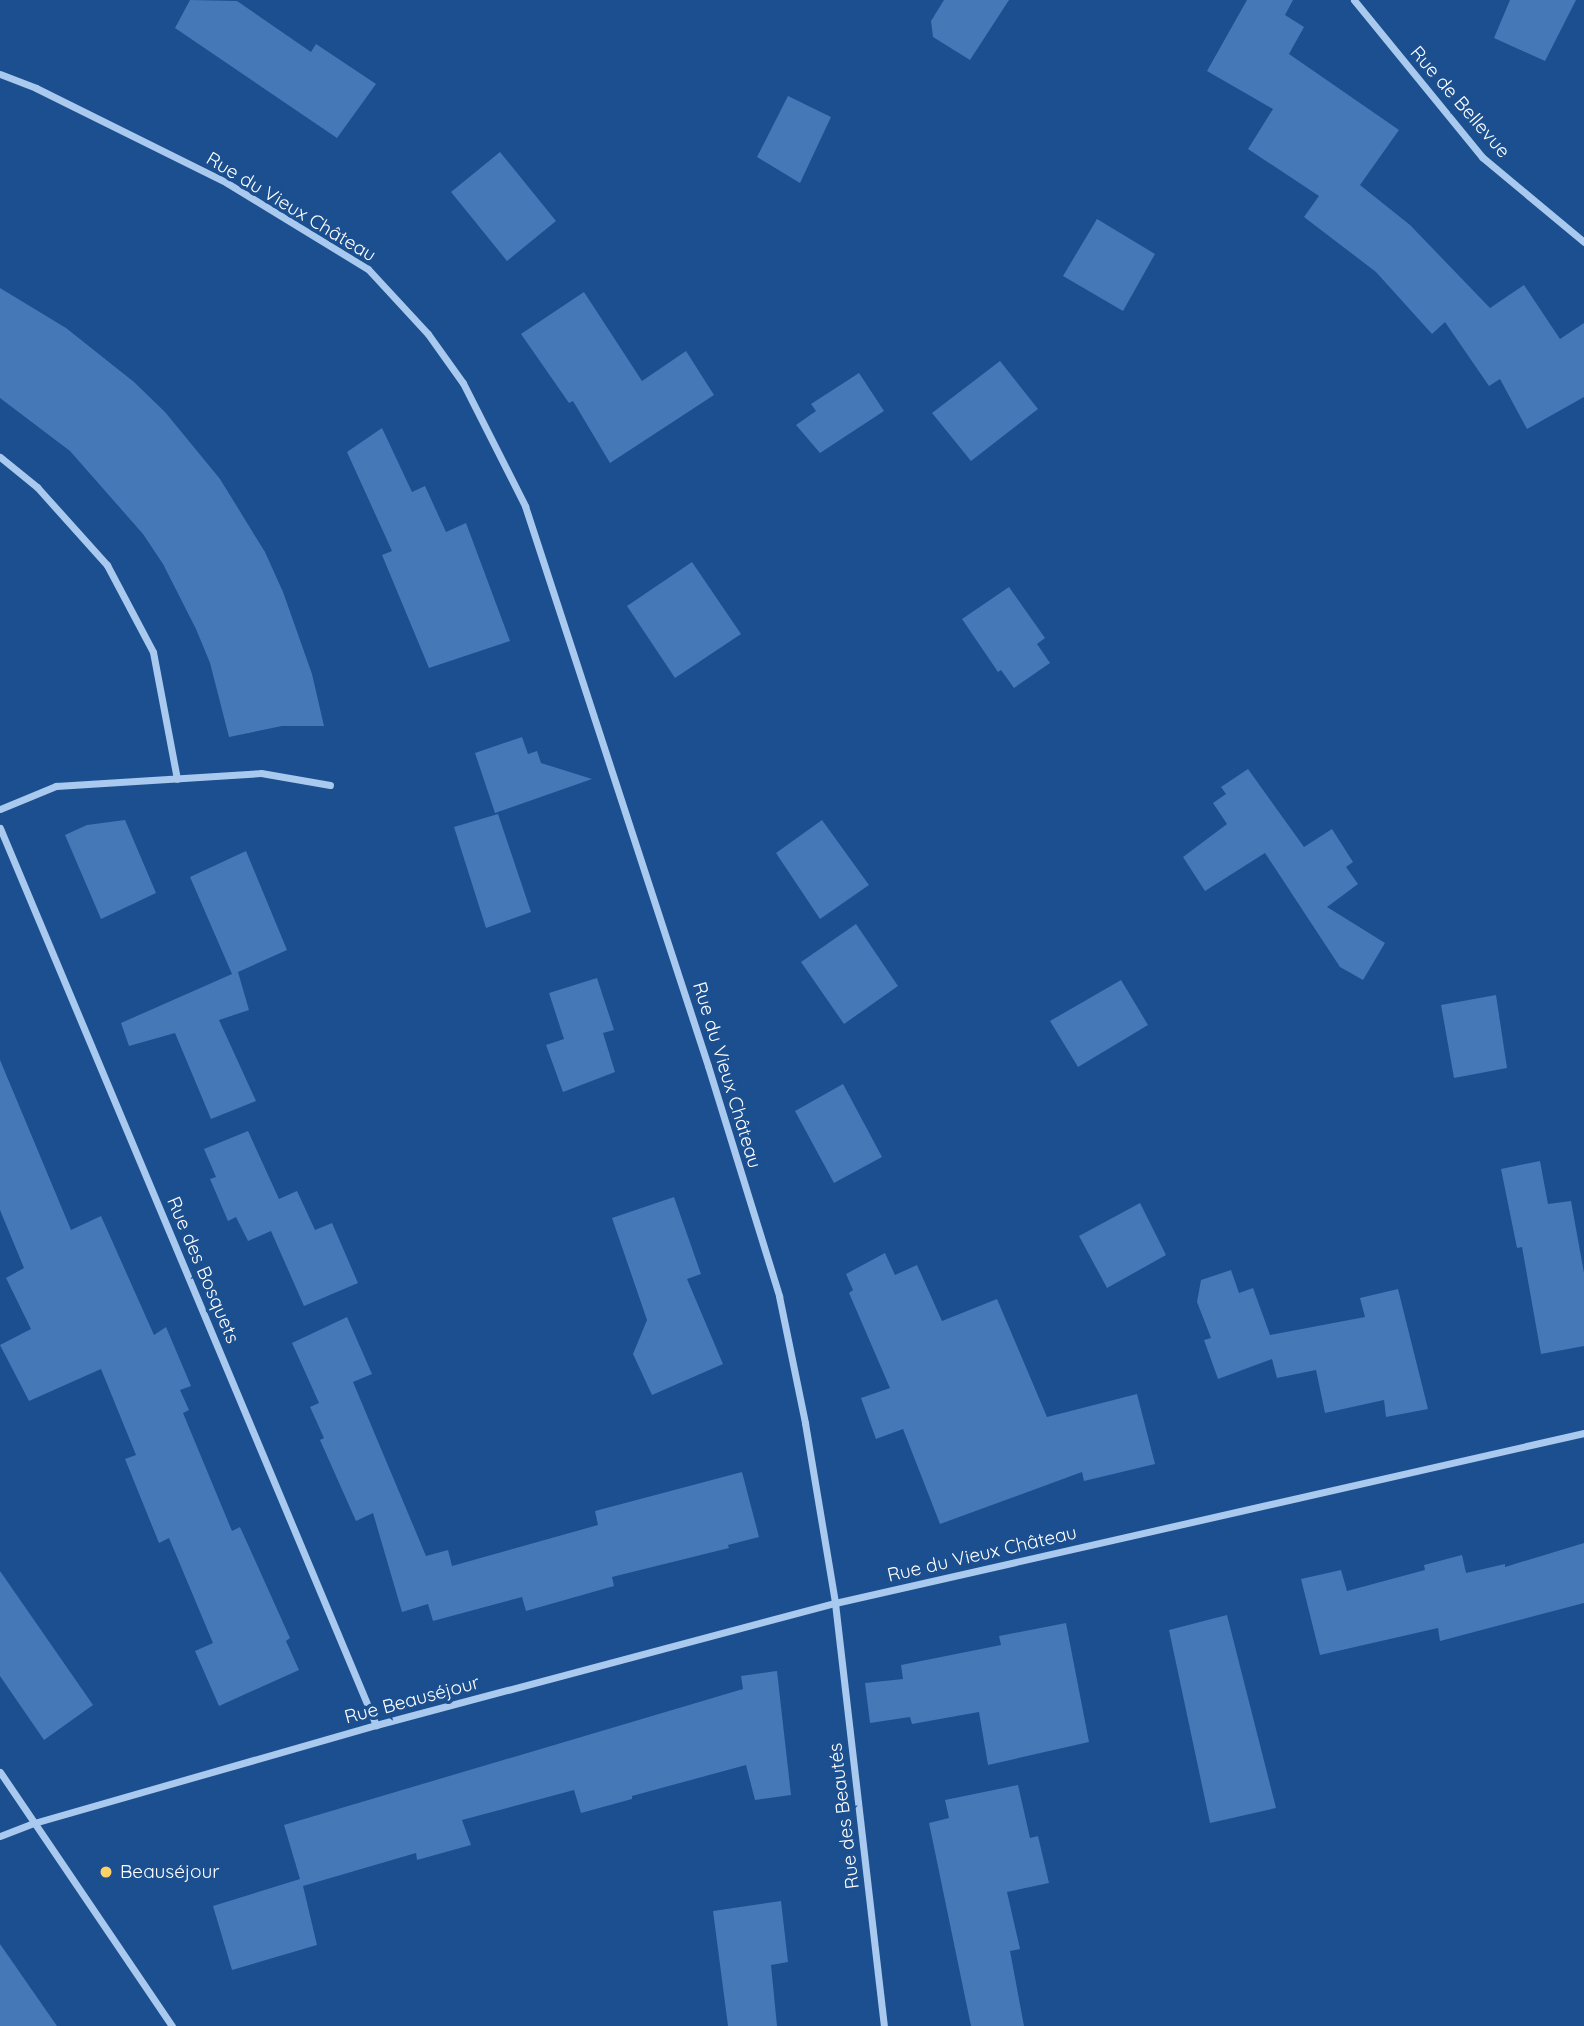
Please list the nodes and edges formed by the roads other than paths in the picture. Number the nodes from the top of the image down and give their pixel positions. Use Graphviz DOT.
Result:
graph roads {
  1 [pos="1354,0"];
  2 [pos="0,74"];
  3 [pos="1584,242"];
  4 [pos="0,457"];
  5 [pos="177,779"];
  6 [pos="330,785"];
  7 [pos="0,809"];
  8 [pos="0,828"];
  9 [pos="1584,1433"];
  10 [pos="835,1603"];
  11 [pos="376,1725"];
  12 [pos="0,1772"];
  13 [pos="34,1823"];
  14 [pos="0,1836"];
  15 [pos="172,2026"];
  16 [pos="884,2026"];
  1 -- 3 [label="street, Rue de Bellevue"];
  2 -- 10 [label="street, Rue du Vieux Château"];
  4 -- 5 [label="street"];
  5 -- 6 [label="street"];
  5 -- 7 [label="street"];
  8 -- 11 [label="street, Rue des Bosquets"];
  9 -- 10 [label="street, Rue du Vieux Château"];
  10 -- 11 [label="street, Rue Beauséjour"];
  10 -- 16 [label="street, Rue des Beautés"];
  11 -- 13 [label="street, Rue Beauséjour"];
  12 -- 13 [label="street"];
  13 -- 14 [label="street, Rue Beauséjour"];
  13 -- 15 [label="street"];
}
